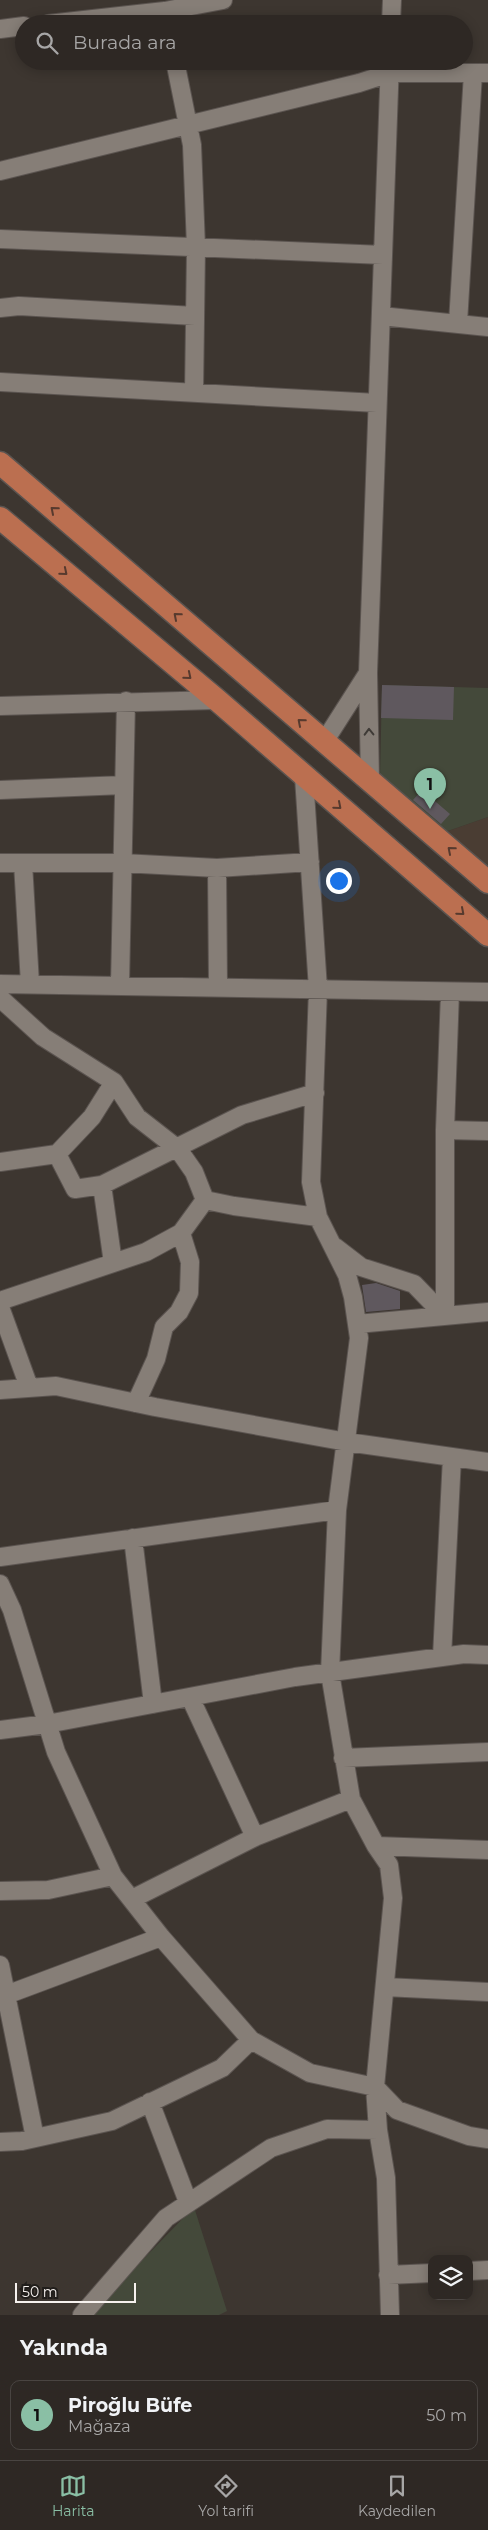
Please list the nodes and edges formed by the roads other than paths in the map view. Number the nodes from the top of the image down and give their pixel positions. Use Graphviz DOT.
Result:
graph roads {
  1 [pos="223,0"];
  2 [pos="392,0"];
  3 [pos="165,9"];
  4 [pos="118,15"];
  5 [pos="391,15"];
  6 [pos="15,27"];
  7 [pos="0,29"];
  8 [pos="177,70"];
  9 [pos="384,70"];
  10 [pos="390,70"];
  11 [pos="444,70"];
  12 [pos="480,72"];
  13 [pos="187,125"];
  14 [pos="0,171"];
  15 [pos="0,239"];
  16 [pos="196,247"];
  17 [pos="383,255"];
  18 [pos="0,308"];
  19 [pos="195,316"];
  20 [pos="381,316"];
  21 [pos="458,324"];
  22 [pos="488,326"];
  23 [pos="0,382"];
  24 [pos="194,393"];
  25 [pos="377,403"];
  26 [pos="0,463"];
  27 [pos="0,518"];
  28 [pos="368,673"];
  29 [pos="217,700"];
  30 [pos="126,701"];
  31 [pos="0,706"];
  32 [pos="324,742"];
  33 [pos="304,777"];
  34 [pos="370,781"];
  35 [pos="124,785"];
  36 [pos="0,790"];
  37 [pos="310,862"];
  38 [pos="0,863"];
  39 [pos="23,863"];
  40 [pos="122,863"];
  41 [pos="217,868"];
  42 [pos="488,882"];
  43 [pos="488,935"];
  44 [pos="488,980"];
  45 [pos="0,984"];
  46 [pos="30,984"];
  47 [pos="120,985"];
  48 [pos="218,987"];
  49 [pos="318,989"];
  50 [pos="450,992"];
  51 [pos="488,992"];
  52 [pos="0,998"];
  53 [pos="114,1082"];
  54 [pos="315,1093"];
  55 [pos="445,1130"];
  56 [pos="488,1131"];
  57 [pos="178,1149"];
  58 [pos="57,1154"];
  59 [pos="0,1162"];
  60 [pos="102,1185"];
  61 [pos="204,1200"];
  62 [pos="318,1216"];
  63 [pos="181,1233"];
  64 [pos="332,1245"];
  65 [pos="113,1263"];
  66 [pos="0,1301"];
  67 [pos="0,1307"];
  68 [pos="488,1312"];
  69 [pos="445,1316"];
  70 [pos="357,1324"];
  71 [pos="29,1387"];
  72 [pos="0,1390"];
  73 [pos="136,1403"];
  74 [pos="347,1442"];
  75 [pos="452,1456"];
  76 [pos="488,1462"];
  77 [pos="337,1510"];
  78 [pos="133,1538"];
  79 [pos="0,1557"];
  80 [pos="0,1586"];
  81 [pos="488,1655"];
  82 [pos="442,1657"];
  83 [pos="330,1673"];
  84 [pos="190,1697"];
  85 [pos="153,1704"];
  86 [pos="47,1724"];
  87 [pos="0,1730"];
  88 [pos="488,1752"];
  89 [pos="343,1758"];
  90 [pos="351,1799"];
  91 [pos="255,1837"];
  92 [pos="376,1846"];
  93 [pos="488,1850"];
  94 [pos="113,1876"];
  95 [pos="0,1891"];
  96 [pos="132,1899"];
  97 [pos="162,1937"];
  98 [pos="0,1965"];
  99 [pos="385,1987"];
  100 [pos="488,1992"];
  101 [pos="3,1995"];
  102 [pos="251,2040"];
  103 [pos="375,2087"];
  104 [pos="150,2102"];
  105 [pos="378,2130"];
  106 [pos="35,2138"];
  107 [pos="488,2139"];
  108 [pos="0,2142"];
  109 [pos="188,2202"];
  110 [pos="488,2270"];
  111 [pos="473,2271"];
  112 [pos="428,2273"];
  113 [pos="388,2275"];
  114 [pos="82,2315"];
  115 [pos="390,2315"];
  1 -- 3 [label="street"];
  2 -- 5 [label="street"];
  3 -- 4 [label="street"];
  6 -- 7 [label="street"];
  8 -- 13 [label="street"];
  9 -- 13 [label="street"];
  10 -- 17 [label="street"];
  11 -- 12 [label="street"];
  12 -- 21 [label="street"];
  13 -- 14 [label="street"];
  13 -- 16 [label="street"];
  15 -- 16 [label="street"];
  16 -- 17 [label="street"];
  16 -- 19 [label="street"];
  17 -- 20 [label="street"];
  18 -- 19 [label="street"];
  19 -- 24 [label="street"];
  20 -- 21 [label="street"];
  20 -- 25 [label="street"];
  21 -- 22 [label="street"];
  23 -- 24 [label="street"];
  24 -- 25 [label="street"];
  25 -- 28 [label="street"];
  32 -- 26 [label="main road, one-way"];
  27 -- 29 [label="main road, one-way"];
  28 -- 32 [label="street"];
  34 -- 28 [label="street, one-way"];
  29 -- 30 [label="street"];
  29 -- 33 [label="main road"];
  30 -- 31 [label="street"];
  30 -- 35 [label="street"];
  32 -- 34 [label="main road"];
  33 -- 37 [label="street"];
  33 -- 43 [label="main road, one-way"];
  42 -- 34 [label="main road, one-way"];
  35 -- 36 [label="street"];
  35 -- 40 [label="street"];
  37 -- 41 [label="street"];
  37 -- 49 [label="street"];
  38 -- 39 [label="street"];
  39 -- 40 [label="street"];
  39 -- 46 [label="street"];
  40 -- 41 [label="street"];
  40 -- 47 [label="street"];
  41 -- 48 [label="street"];
  44 -- 50 [label="street"];
  45 -- 46 [label="street"];
  46 -- 47 [label="street"];
  47 -- 48 [label="street"];
  48 -- 49 [label="street"];
  49 -- 50 [label="street"];
  49 -- 54 [label="street"];
  50 -- 51 [label="street"];
  50 -- 55 [label="street"];
  52 -- 53 [label="street"];
  53 -- 57 [label="street"];
  53 -- 58 [label="street"];
  54 -- 57 [label="street"];
  54 -- 62 [label="street"];
  55 -- 56 [label="street"];
  55 -- 69 [label="street"];
  57 -- 60 [label="street"];
  57 -- 61 [label="street"];
  58 -- 59 [label="street"];
  58 -- 60 [label="street"];
  60 -- 65 [label="street"];
  61 -- 62 [label="street"];
  61 -- 63 [label="street"];
  62 -- 64 [label="street"];
  63 -- 65 [label="street"];
  63 -- 73 [label="street"];
  64 -- 69 [label="street"];
  64 -- 70 [label="street"];
  65 -- 66 [label="street"];
  67 -- 71 [label="street"];
  68 -- 69 [label="street"];
  69 -- 70 [label="street"];
  70 -- 74 [label="street"];
  71 -- 72 [label="street"];
  71 -- 73 [label="street"];
  73 -- 74 [label="street"];
  74 -- 75 [label="street"];
  74 -- 77 [label="street"];
  75 -- 76 [label="street"];
  75 -- 82 [label="street"];
  77 -- 78 [label="street"];
  77 -- 83 [label="street"];
  78 -- 79 [label="street"];
  78 -- 85 [label="street"];
  80 -- 86 [label="street"];
  81 -- 82 [label="street"];
  82 -- 83 [label="street"];
  83 -- 84 [label="street"];
  83 -- 89 [label="street"];
  84 -- 85 [label="street"];
  84 -- 91 [label="street"];
  85 -- 86 [label="street"];
  86 -- 87 [label="street"];
  86 -- 94 [label="street"];
  88 -- 89 [label="street"];
  89 -- 90 [label="street"];
  90 -- 91 [label="street"];
  90 -- 92 [label="street"];
  91 -- 96 [label="street"];
  92 -- 93 [label="street"];
  92 -- 99 [label="street"];
  94 -- 95 [label="street"];
  94 -- 96 [label="street"];
  96 -- 97 [label="street"];
  97 -- 101 [label="street"];
  97 -- 102 [label="street"];
  98 -- 101 [label="street"];
  99 -- 100 [label="street"];
  99 -- 103 [label="street"];
  101 -- 106 [label="street"];
  102 -- 103 [label="street"];
  102 -- 104 [label="street"];
  103 -- 105 [label="street"];
  103 -- 107 [label="street"];
  104 -- 106 [label="street"];
  104 -- 109 [label="street"];
  105 -- 109 [label="street"];
  105 -- 113 [label="street"];
  106 -- 108 [label="street"];
  109 -- 114 [label="street"];
  110 -- 111 [label="street"];
  112 -- 113 [label="street"];
  113 -- 115 [label="street"];
}
